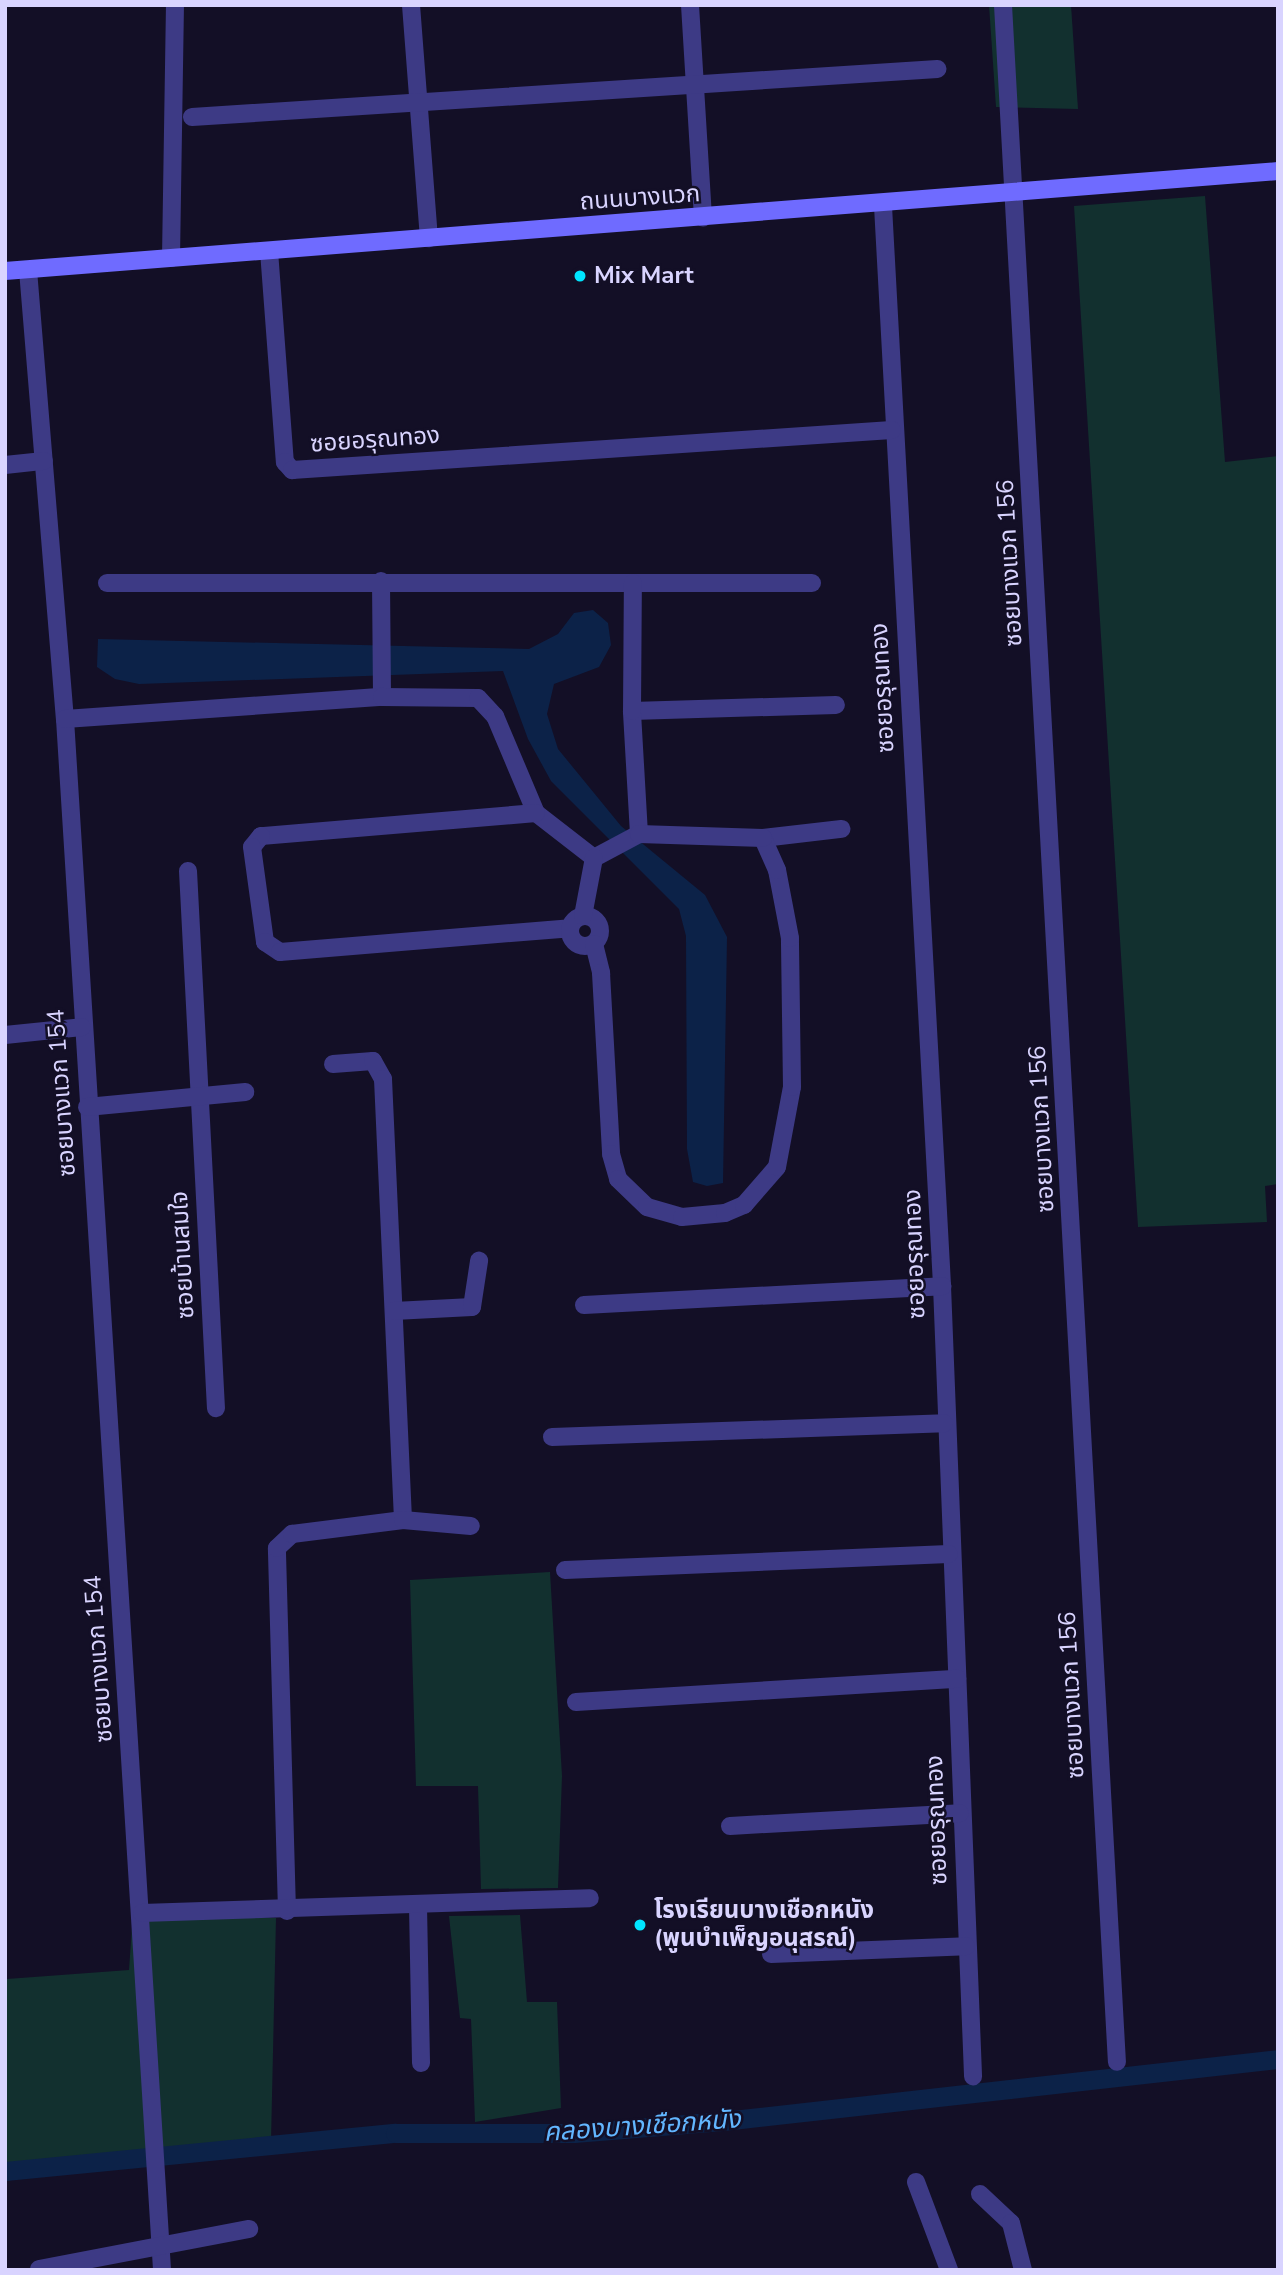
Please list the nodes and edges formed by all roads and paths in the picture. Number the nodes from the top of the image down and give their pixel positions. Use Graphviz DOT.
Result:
graph roads {
  1 [pos="175,5"];
  2 [pos="411,5"];
  3 [pos="690,5"];
  4 [pos="1003,5"];
  5 [pos="937,69"];
  6 [pos="696,86"];
  7 [pos="416,106"];
  8 [pos="192,117"];
  9 [pos="1278,171"];
  10 [pos="1013,194"];
  11 [pos="883,206"];
  12 [pos="703,218"];
  13 [pos="429,238"];
  14 [pos="269,251"];
  15 [pos="172,258"];
  16 [pos="27,270"];
  17 [pos="5,271"];
  18 [pos="892,430"];
  19 [pos="44,461"];
  20 [pos="5,464"];
  21 [pos="380,581"];
  22 [pos="107,583"];
  23 [pos="633,583"];
  24 [pos="812,583"];
  25 [pos="381,688"];
  26 [pos="836,705"];
  27 [pos="632,712"];
  28 [pos="65,719"];
  29 [pos="536,813"];
  30 [pos="841,829"];
  31 [pos="638,834"];
  32 [pos="764,838"];
  33 [pos="594,858"];
  34 [pos="188,871"];
  35 [pos="576,922"];
  36 [pos="594,944"];
  37 [pos="82,1027"];
  38 [pos="5,1035"];
  39 [pos="333,1064"];
  40 [pos="245,1091"];
  41 [pos="199,1100"];
  42 [pos="87,1107"];
  43 [pos="479,1261"];
  44 [pos="942,1286"];
  45 [pos="584,1305"];
  46 [pos="394,1311"];
  47 [pos="216,1408"];
  48 [pos="944,1423"];
  49 [pos="552,1437"];
  50 [pos="403,1520"];
  51 [pos="471,1526"];
  52 [pos="948,1554"];
  53 [pos="565,1570"];
  54 [pos="957,1679"];
  55 [pos="576,1702"];
  56 [pos="960,1813"];
  57 [pos="730,1826"];
  58 [pos="590,1898"];
  59 [pos="418,1906"];
  60 [pos="287,1911"];
  61 [pos="142,1913"];
  62 [pos="966,1946"];
  63 [pos="771,1954"];
  64 [pos="1116,2062"];
  65 [pos="421,2063"];
  66 [pos="973,2076"];
  67 [pos="916,2182"];
  68 [pos="980,2194"];
  69 [pos="249,2229"];
  70 [pos="160,2244"];
  71 [pos="39,2269"];
  72 [pos="162,2270"];
  73 [pos="949,2270"];
  74 [pos="1023,2270"];
  1 -- 15 [label="street"];
  2 -- 7 [label="street"];
  3 -- 6 [label="street"];
  4 -- 10 [label="street, ซอยบางแวก 156"];
  5 -- 6 [label="street"];
  6 -- 7 [label="street"];
  6 -- 12 [label="street"];
  7 -- 8 [label="street"];
  7 -- 13 [label="street"];
  9 -- 10 [label="main road, ถนนบางแวก"];
  10 -- 11 [label="main road, ถนนบางแวก"];
  10 -- 64 [label="street, ซอยบางแวก 156"];
  11 -- 12 [label="main road, ถนนบางแวก"];
  11 -- 18 [label="street, ซอยอรุณทอง"];
  12 -- 13 [label="main road, ถนนบางแวก"];
  13 -- 14 [label="main road, ถนนบางแวก"];
  14 -- 15 [label="main road, ถนนบางแวก"];
  14 -- 18 [label="street, ซอยอรุณทอง"];
  15 -- 16 [label="main road, ถนนบางแวก"];
  16 -- 17 [label="main road, ถนนบางแวก"];
  16 -- 19 [label="street, ซอยบางแวก 154"];
  18 -- 44 [label="street, ซอยอรุณทอง"];
  19 -- 20 [label="street"];
  19 -- 28 [label="street, ซอยบางแวก 154"];
  21 -- 22 [label="street"];
  21 -- 23 [label="street"];
  21 -- 25 [label="street"];
  23 -- 24 [label="street"];
  23 -- 27 [label="street"];
  25 -- 28 [label="street"];
  25 -- 29 [label="street"];
  26 -- 27 [label="street"];
  27 -- 31 [label="street"];
  28 -- 37 [label="street, ซอยบางแวก 154"];
  29 -- 33 [label="street"];
  29 -- 35 [label="street"];
  30 -- 32 [label="street"];
  31 -- 32 [label="street"];
  31 -- 33 [label="street"];
  32 -- 36 [label="street"];
  33 -- 35 [label="street"];
  34 -- 41 [label="street, ซอยบ้านสมใจ"];
  35 -- 36 [label="street"];
  35 -- 36 [label="street"];
  37 -- 38 [label="street"];
  37 -- 42 [label="street, ซอยบางแวก 154"];
  39 -- 46 [label="street"];
  40 -- 41 [label="street"];
  41 -- 42 [label="street"];
  41 -- 47 [label="street, ซอยบ้านสมใจ"];
  42 -- 61 [label="street, ซอยบางแวก 154"];
  43 -- 46 [label="street"];
  44 -- 45 [label="street"];
  44 -- 48 [label="street, ซอยอรุณทอง"];
  46 -- 50 [label="street"];
  48 -- 49 [label="street"];
  48 -- 52 [label="street, ซอยอรุณทอง"];
  50 -- 51 [label="street"];
  50 -- 60 [label="street"];
  52 -- 53 [label="street"];
  52 -- 54 [label="street, ซอยอรุณทอง"];
  54 -- 55 [label="street"];
  54 -- 56 [label="street, ซอยอรุณทอง"];
  56 -- 57 [label="street"];
  56 -- 62 [label="street, ซอยอรุณทอง"];
  58 -- 59 [label="street"];
  59 -- 60 [label="street"];
  59 -- 65 [label="street"];
  60 -- 61 [label="street"];
  61 -- 70 [label="street, ซอยบางแวก 154"];
  62 -- 63 [label="street"];
  62 -- 66 [label="street, ซอยอรุณทอง"];
  67 -- 73 [label="street"];
  68 -- 74 [label="street"];
  69 -- 70 [label="street"];
  70 -- 71 [label="street"];
  70 -- 72 [label="street, ซอยบางแวก 154"];
}
